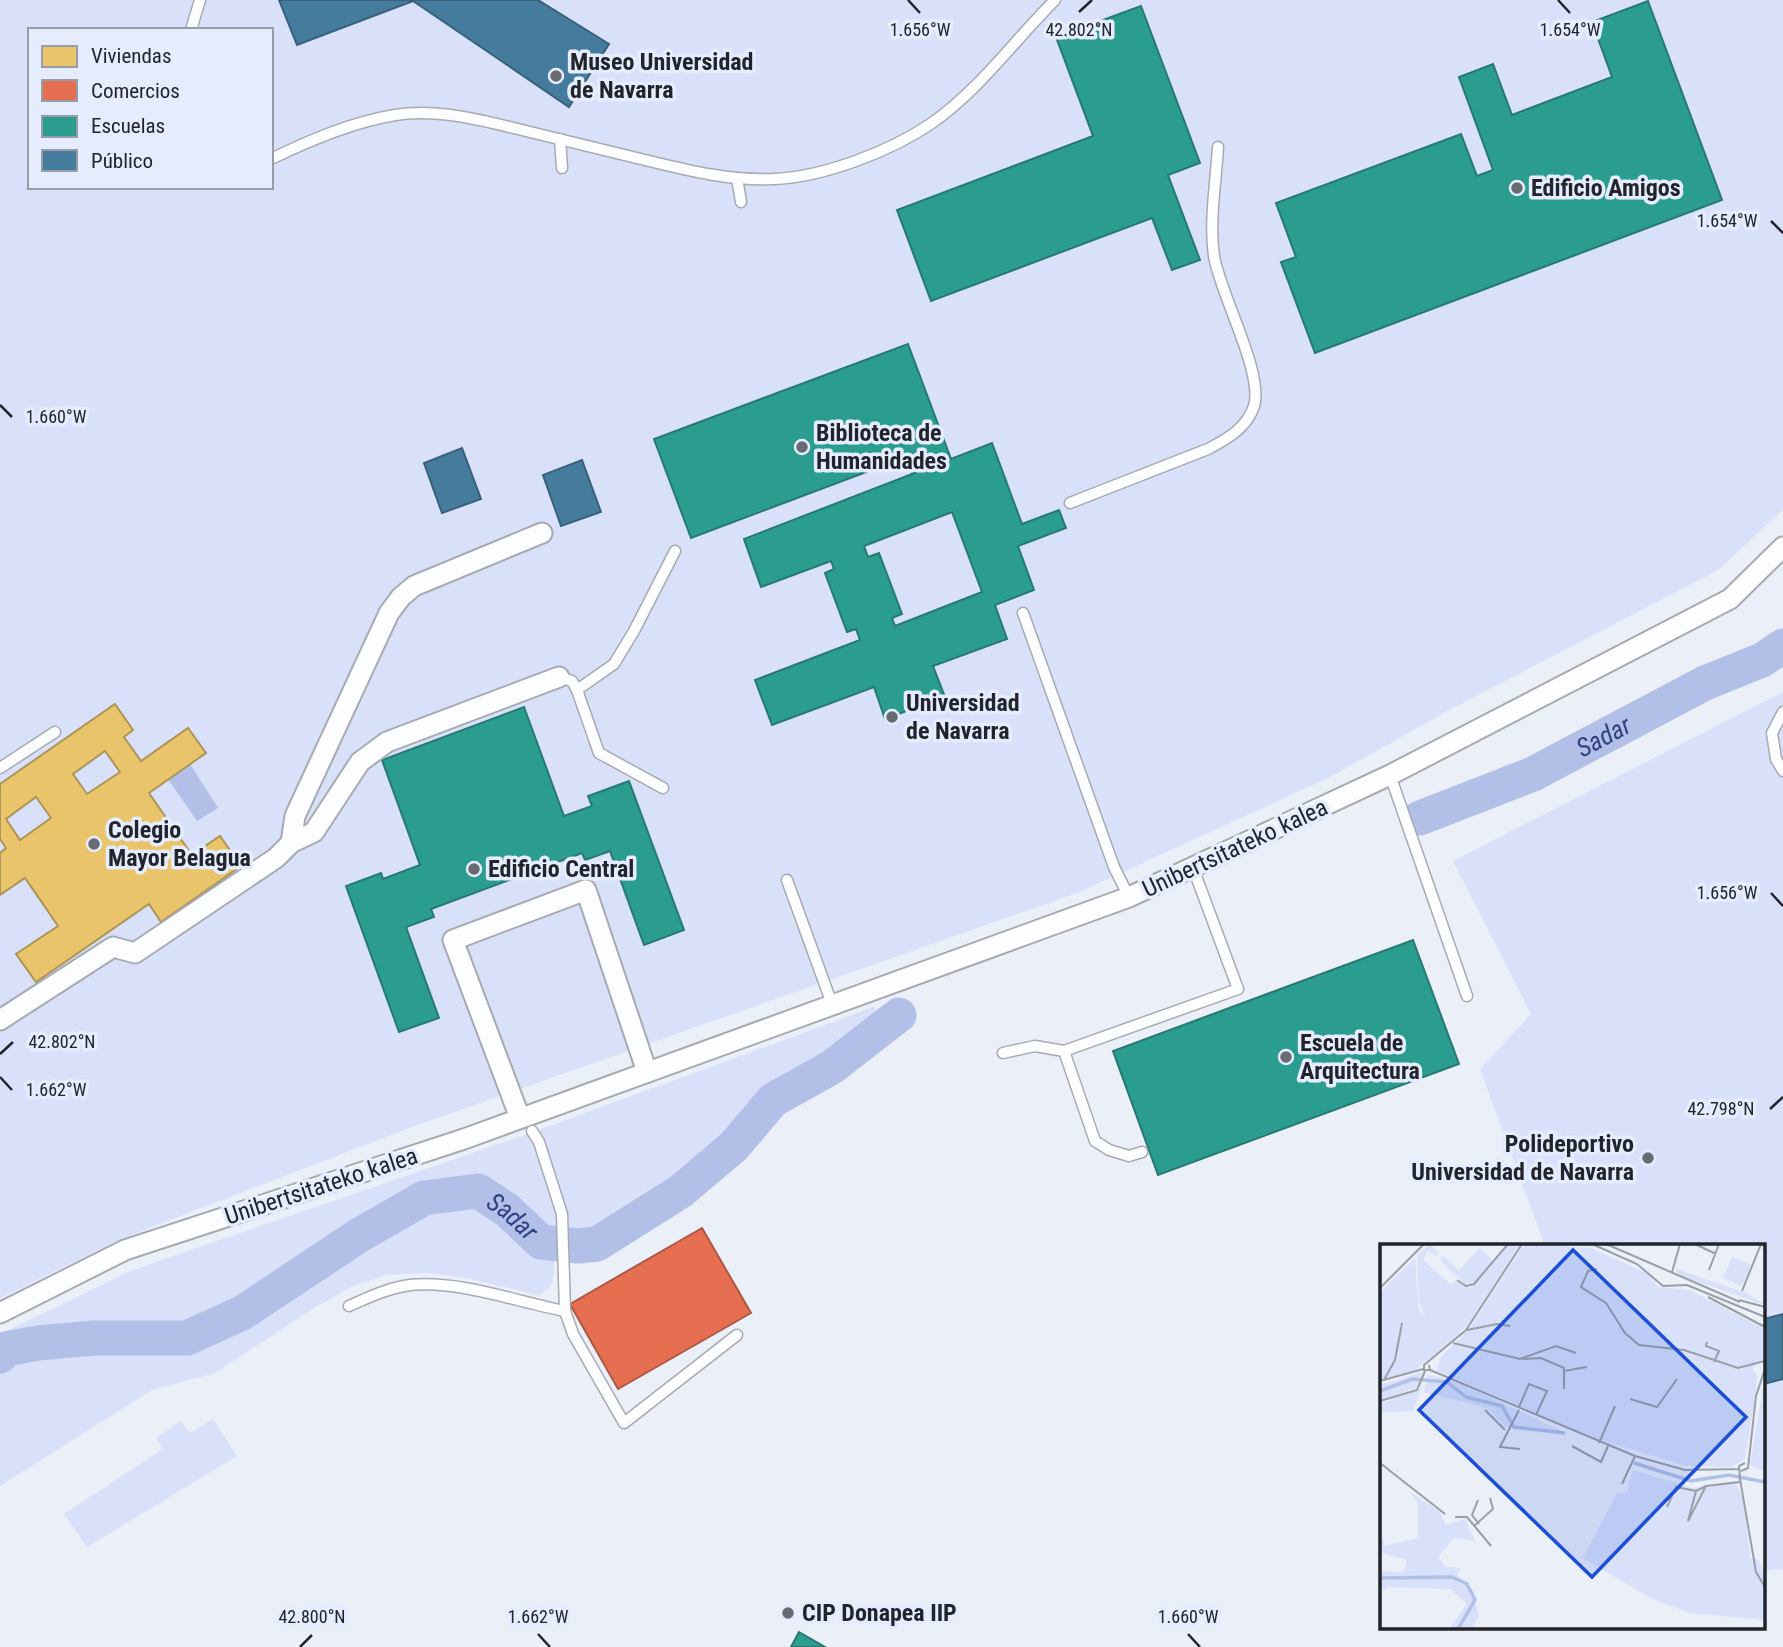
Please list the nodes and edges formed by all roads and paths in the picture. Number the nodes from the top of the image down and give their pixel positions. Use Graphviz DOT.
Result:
graph roads {
  1 [pos="200,0"];
  2 [pos="1055,0"];
  3 [pos="192,28"];
  4 [pos="560,139"];
  5 [pos="1218,147"];
  6 [pos="273,158"];
  7 [pos="562,168"];
  8 [pos="737,178"];
  9 [pos="741,202"];
  10 [pos="1070,503"];
  11 [pos="542,533"];
  12 [pos="1783,547"];
  13 [pos="675,551"];
  14 [pos="1023,613"];
  15 [pos="559,677"];
  16 [pos="577,690"];
  17 [pos="1783,712"];
  18 [pos="55,732"];
  19 [pos="0,768"];
  20 [pos="1783,771"];
  21 [pos="1390,775"];
  22 [pos="663,788"];
  23 [pos="291,843"];
  24 [pos="1193,868"];
  25 [pos="787,880"];
  26 [pos="1129,897"];
  27 [pos="1467,996"];
  28 [pos="832,1004"];
  29 [pos="0,1020"];
  30 [pos="1064,1051"];
  31 [pos="1003,1053"];
  32 [pos="648,1072"];
  33 [pos="526,1124"];
  34 [pos="1142,1152"];
  35 [pos="349,1306"];
  36 [pos="565,1311"];
  37 [pos="0,1313"];
  38 [pos="737,1335"];
  1 -- 3 [label="lane"];
  2 -- 8 [label="lane"];
  4 -- 6 [label="lane"];
  4 -- 7 [label="lane"];
  4 -- 8 [label="lane"];
  5 -- 10 [label="lane"];
  8 -- 9 [label="lane"];
  11 -- 23 [label="street"];
  12 -- 21 [label="street, Unibertsitateko kalea"];
  13 -- 16 [label="lane"];
  14 -- 26 [label="lane"];
  15 -- 16 [label="lane"];
  15 -- 23 [label="street"];
  16 -- 22 [label="lane"];
  17 -- 20 [label="lane"];
  18 -- 19 [label="lane"];
  21 -- 24 [label="street, Unibertsitateko kalea"];
  21 -- 27 [label="lane"];
  23 -- 29 [label="street"];
  24 -- 26 [label="street, Unibertsitateko kalea"];
  24 -- 30 [label="lane"];
  25 -- 28 [label="lane"];
  26 -- 28 [label="street, Unibertsitateko kalea"];
  28 -- 32 [label="street, Unibertsitateko kalea"];
  30 -- 31 [label="lane"];
  30 -- 34 [label="lane"];
  32 -- 33 [label="street, Unibertsitateko kalea"];
  32 -- 33 [label="street"];
  33 -- 36 [label="lane"];
  33 -- 37 [label="street, Unibertsitateko kalea"];
  35 -- 36 [label="lane"];
  36 -- 38 [label="lane"];
}
